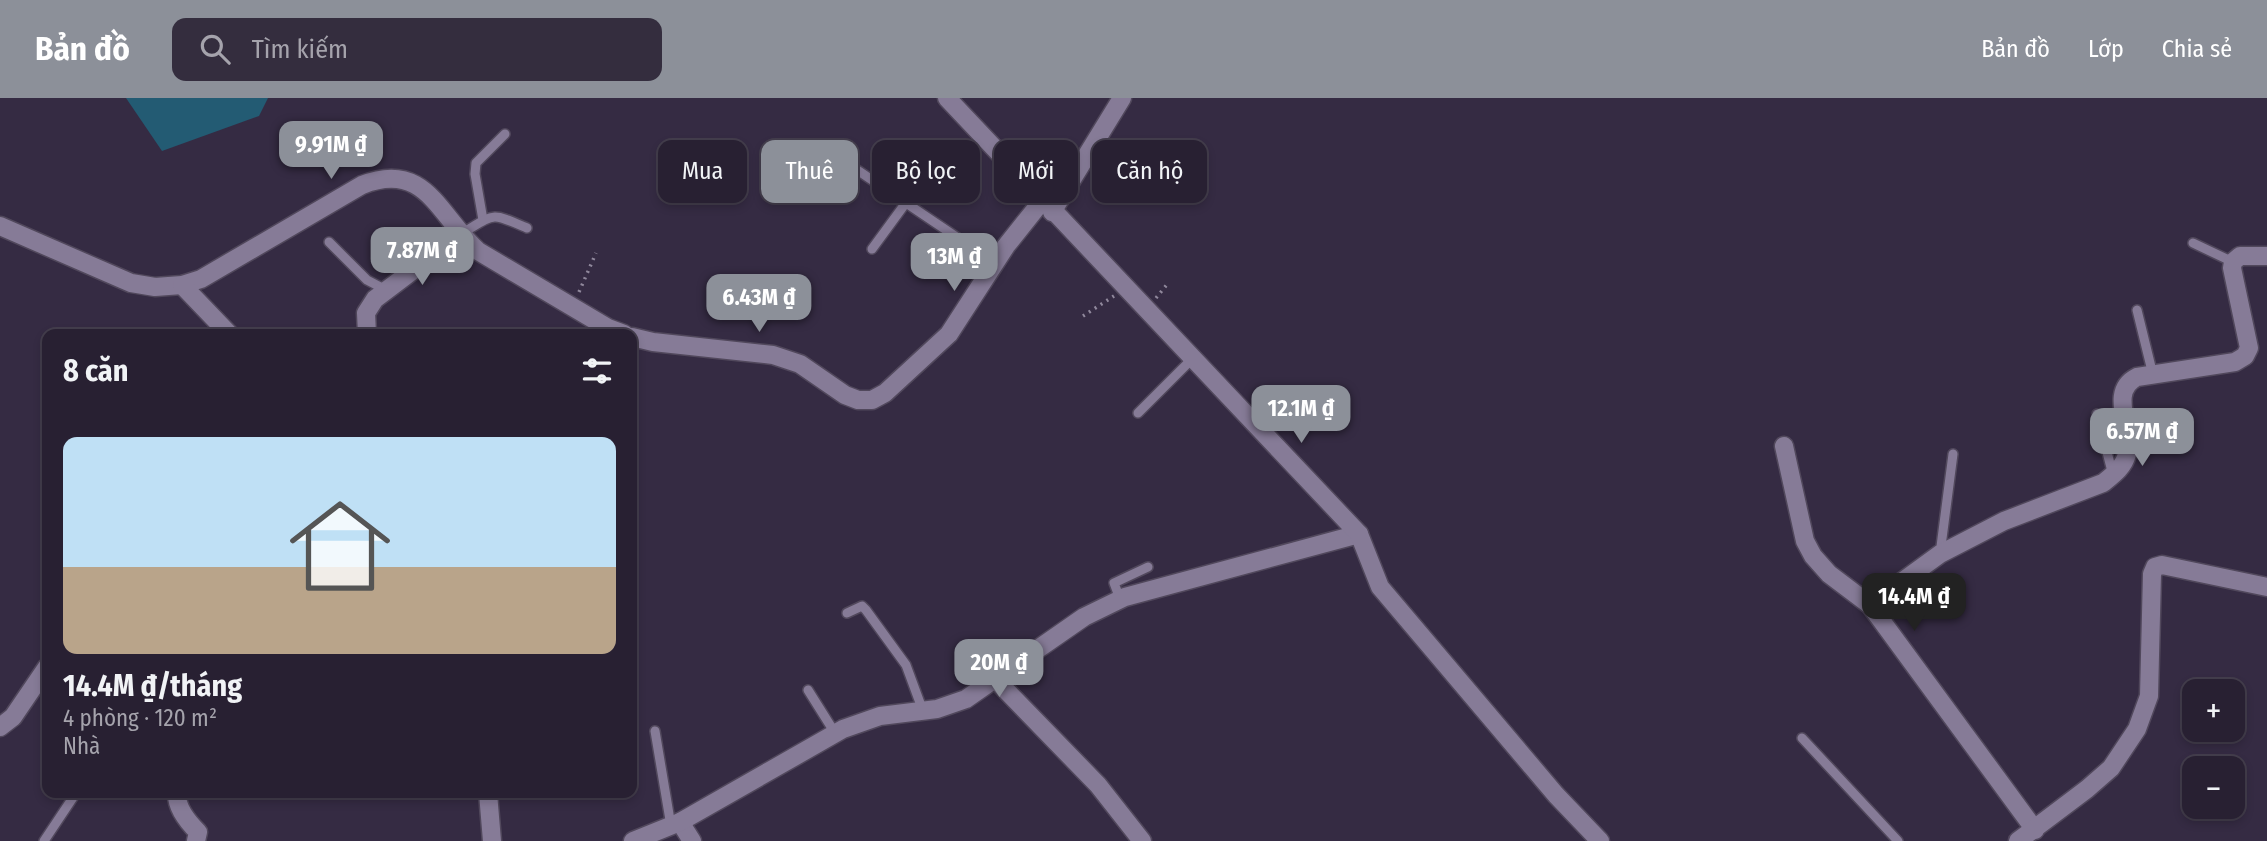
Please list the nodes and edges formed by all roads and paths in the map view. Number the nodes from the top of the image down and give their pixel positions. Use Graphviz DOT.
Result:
graph roads {
  1 [pos="947,98"];
  2 [pos="1122,98"];
  3 [pos="505,134"];
  4 [pos="858,171"];
  5 [pos="905,204"];
  6 [pos="1047,206"];
  7 [pos="483,220"];
  8 [pos="0,226"];
  9 [pos="527,228"];
  10 [pos="461,234"];
  11 [pos="329,242"];
  12 [pos="2193,243"];
  13 [pos="872,249"];
  14 [pos="596,253"];
  15 [pos="2267,256"];
  16 [pos="2233,262"];
  17 [pos="995,263"];
  18 [pos="182,285"];
  19 [pos="1126,289"];
  20 [pos="386,290"];
  21 [pos="572,307"];
  22 [pos="2137,310"];
  23 [pos="1083,316"];
  24 [pos="224,329"];
  25 [pos="367,329"];
  26 [pos="614,329"];
  27 [pos="637,338"];
  28 [pos="1192,359"];
  29 [pos="2153,375"];
  30 [pos="1138,413"];
  31 [pos="2097,414"];
  32 [pos="1784,446"];
  33 [pos="1953,454"];
  34 [pos="2113,475"];
  35 [pos="1359,534"];
  36 [pos="1940,554"];
  37 [pos="1148,567"];
  38 [pos="2267,587"];
  39 [pos="1120,599"];
  40 [pos="1870,606"];
  41 [pos="847,613"];
  42 [pos="42,674"];
  43 [pos="995,679"];
  44 [pos="808,690"];
  45 [pos="923,710"];
  46 [pos="0,727"];
  47 [pos="655,731"];
  48 [pos="835,733"];
  49 [pos="1802,738"];
  50 [pos="73,798"];
  51 [pos="177,798"];
  52 [pos="488,798"];
  53 [pos="675,824"];
  54 [pos="2035,830"];
  55 [pos="1597,840"];
  56 [pos="44,841"];
  57 [pos="196,841"];
  58 [pos="492,841"];
  59 [pos="633,841"];
  60 [pos="692,841"];
  61 [pos="1142,841"];
  62 [pos="1898,841"];
  63 [pos="2018,841"];
  1 -- 6 [label="street"];
  2 -- 6 [label="street"];
  3 -- 7 [label="lane"];
  4 -- 5 [label="lane"];
  5 -- 13 [label="lane"];
  5 -- 17 [label="lane"];
  6 -- 17 [label="street"];
  6 -- 19 [label="street"];
  7 -- 9 [label="lane"];
  7 -- 10 [label="lane"];
  8 -- 18 [label="street"];
  10 -- 18 [label="street"];
  10 -- 20 [label="street"];
  10 -- 21 [label="street"];
  11 -- 20 [label="lane"];
  12 -- 16 [label="lane"];
  14 -- 21 [label="path"];
  15 -- 16 [label="street"];
  16 -- 29 [label="street"];
  17 -- 27 [label="street"];
  18 -- 24 [label="street"];
  19 -- 23 [label="path"];
  19 -- 28 [label="street"];
  20 -- 25 [label="street"];
  21 -- 26 [label="street"];
  22 -- 29 [label="lane"];
  28 -- 30 [label="lane"];
  28 -- 35 [label="street"];
  29 -- 34 [label="street"];
  31 -- 34 [label="lane"];
  32 -- 40 [label="street"];
  33 -- 36 [label="lane"];
  34 -- 36 [label="street"];
  35 -- 39 [label="street"];
  35 -- 55 [label="street"];
  36 -- 40 [label="street"];
  37 -- 39 [label="lane"];
  38 -- 54 [label="street"];
  39 -- 43 [label="street"];
  40 -- 54 [label="street"];
  41 -- 45 [label="lane"];
  42 -- 46 [label="street"];
  43 -- 45 [label="street"];
  43 -- 61 [label="street"];
  44 -- 48 [label="lane"];
  45 -- 48 [label="street"];
  47 -- 53 [label="lane"];
  48 -- 53 [label="street"];
  49 -- 62 [label="lane"];
  50 -- 56 [label="lane"];
  51 -- 57 [label="street"];
  52 -- 58 [label="street"];
  53 -- 59 [label="street"];
  53 -- 60 [label="street"];
  54 -- 63 [label="street"];
}
